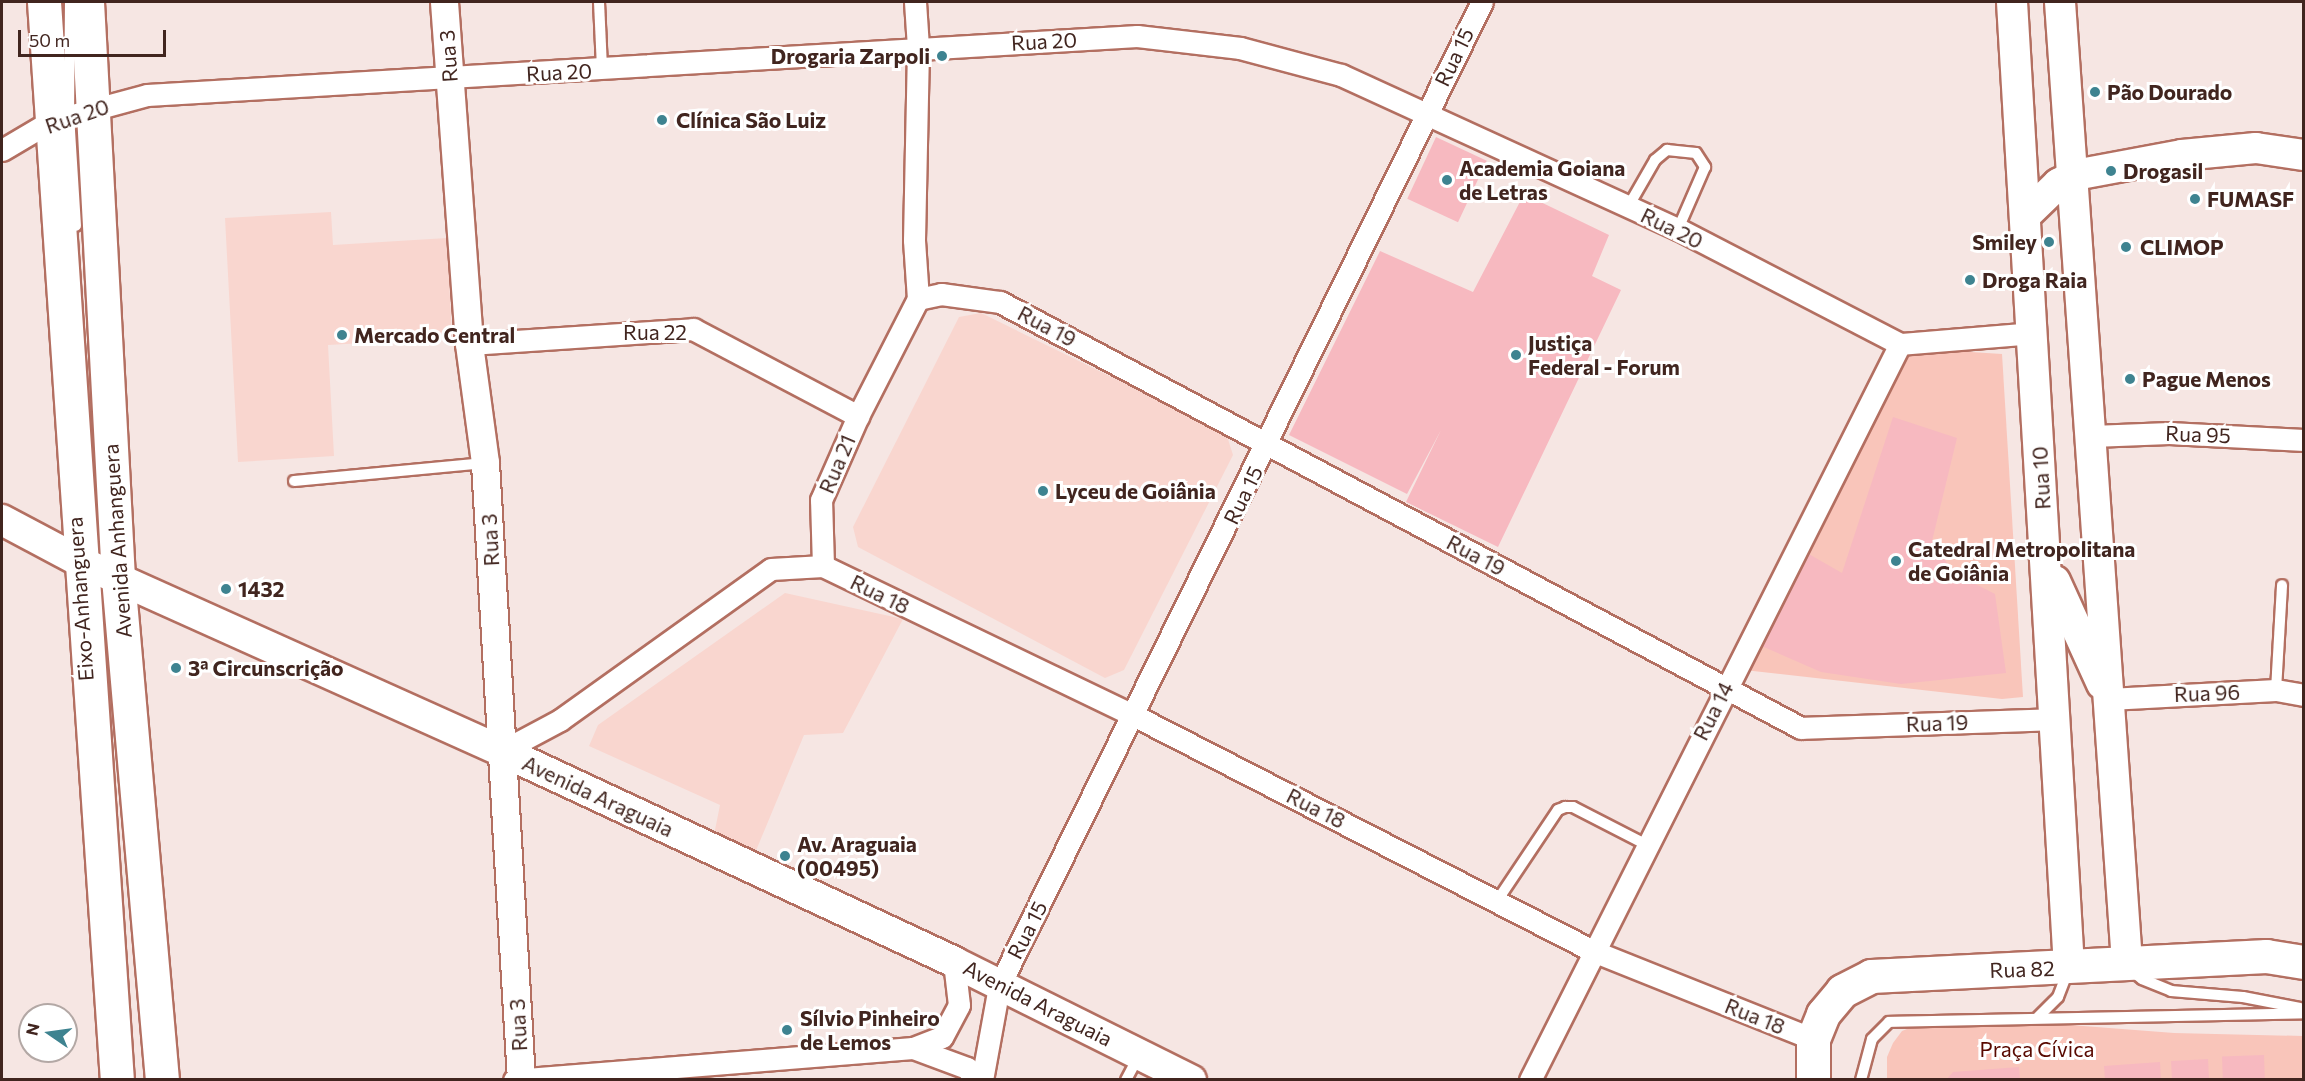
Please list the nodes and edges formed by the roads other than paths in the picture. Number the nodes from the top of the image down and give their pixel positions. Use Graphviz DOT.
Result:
graph roads {
  1 [pos="44,2"];
  2 [pos="51,2"];
  3 [pos="70,2"];
  4 [pos="87,2"];
  5 [pos="444,2"];
  6 [pos="599,2"];
  7 [pos="915,2"];
  8 [pos="1482,2"];
  9 [pos="2012,2"];
  10 [pos="2060,2"];
  11 [pos="918,47"];
  12 [pos="602,69"];
  13 [pos="450,78"];
  14 [pos="1427,112"];
  15 [pos="71,115"];
  16 [pos="2,150"];
  17 [pos="2304,155"];
  18 [pos="2075,175"];
  19 [pos="1628,207"];
  20 [pos="2026,215"];
  21 [pos="1678,230"];
  22 [pos="76,235"];
  23 [pos="918,299"];
  24 [pos="2033,333"];
  25 [pos="469,344"];
  26 [pos="1900,344"];
  27 [pos="858,416"];
  28 [pos="2092,436"];
  29 [pos="2304,440"];
  30 [pos="1268,443"];
  31 [pos="485,463"];
  32 [pos="294,481"];
  33 [pos="2,520"];
  34 [pos="2045,543"];
  35 [pos="823,566"];
  36 [pos="98,569"];
  37 [pos="2282,585"];
  38 [pos="1724,688"];
  39 [pos="2276,690"];
  40 [pos="2304,695"];
  41 [pos="2109,699"];
  42 [pos="1135,716"];
  43 [pos="2055,719"];
  44 [pos="502,751"];
  45 [pos="1645,844"];
  46 [pos="1497,901"];
  47 [pos="1593,951"];
  48 [pos="954,962"];
  49 [pos="2127,962"];
  50 [pos="2304,962"];
  51 [pos="2069,967"];
  52 [pos="999,986"];
  53 [pos="2304,1011"];
  54 [pos="2038,1017"];
  55 [pos="1814,1039"];
  56 [pos="914,1048"];
  57 [pos="1133,1067"];
  58 [pos="521,1079"];
  59 [pos="117,1080"];
  60 [pos="162,1080"];
  61 [pos="514,1080"];
  62 [pos="975,1080"];
  63 [pos="982,1080"];
  64 [pos="1191,1080"];
  65 [pos="1530,1080"];
  66 [pos="1813,1080"];
  67 [pos="1861,1080"];
  1 -- 15 [label="main road, Avenida Anhanguera"];
  2 -- 15 [label="lane"];
  3 -- 15 [label="lane"];
  4 -- 15 [label="main road, Avenida Anhanguera"];
  5 -- 13 [label="street, Rua 3"];
  6 -- 12 [label="lane"];
  7 -- 11 [label="street"];
  8 -- 14 [label="street, Rua 15"];
  9 -- 20 [label="main road, Rua 10"];
  10 -- 18 [label="main road"];
  11 -- 12 [label="street, Rua 20"];
  11 -- 14 [label="street, Rua 20"];
  11 -- 23 [label="street"];
  12 -- 13 [label="street, Rua 20"];
  13 -- 15 [label="street, Rua 20"];
  13 -- 25 [label="street, Rua 3"];
  14 -- 19 [label="street, Rua 20"];
  14 -- 30 [label="street, Rua 15"];
  15 -- 16 [label="street, Rua 20"];
  15 -- 22 [label="lane"];
  15 -- 36 [label="main road, Avenida Anhanguera"];
  15 -- 36 [label="main road, Avenida Anhanguera"];
  17 -- 18 [label="main road"];
  18 -- 20 [label="main road"];
  18 -- 28 [label="main road"];
  19 -- 21 [label="street, Rua 20"];
  19 -- 21 [label="lane"];
  20 -- 24 [label="main road, Rua 10"];
  21 -- 26 [label="street, Rua 20"];
  23 -- 27 [label="street, Rua 21"];
  23 -- 30 [label="street, Rua 19"];
  24 -- 26 [label="street"];
  24 -- 34 [label="main road, Rua 10"];
  25 -- 27 [label="street, Rua 22"];
  25 -- 31 [label="street, Rua 3"];
  26 -- 38 [label="street, Rua 14"];
  27 -- 35 [label="street, Rua 21"];
  28 -- 29 [label="street, Rua 95"];
  28 -- 41 [label="main road"];
  30 -- 38 [label="street, Rua 19"];
  30 -- 42 [label="street, Rua 15"];
  31 -- 32 [label="lane"];
  31 -- 44 [label="street, Rua 3"];
  33 -- 36 [label="main road, Avenida Araguaia"];
  34 -- 41 [label="main road"];
  34 -- 43 [label="main road, Rua 10"];
  35 -- 42 [label="street, Rua 18"];
  35 -- 44 [label="street"];
  36 -- 44 [label="main road, Avenida Araguaia"];
  36 -- 59 [label="main road, Avenida Anhanguera"];
  36 -- 60 [label="main road, Avenida Anhanguera"];
  37 -- 39 [label="lane"];
  38 -- 43 [label="street, Rua 19"];
  38 -- 45 [label="street, Rua 14"];
  39 -- 40 [label="street, Rua 96"];
  39 -- 41 [label="street, Rua 96"];
  41 -- 49 [label="main road"];
  42 -- 46 [label="street, Rua 18"];
  42 -- 52 [label="street, Rua 15"];
  43 -- 51 [label="main road, Rua 10"];
  44 -- 48 [label="main road, Avenida Araguaia"];
  44 -- 58 [label="street, Rua 3"];
  45 -- 46 [label="lane"];
  45 -- 47 [label="street, Rua 14"];
  46 -- 47 [label="street, Rua 18"];
  47 -- 55 [label="street, Rua 18"];
  47 -- 65 [label="street, Rua 14"];
  48 -- 52 [label="main road, Avenida Araguaia"];
  48 -- 56 [label="street"];
  49 -- 50 [label="main road, Rua 82"];
  49 -- 51 [label="main road, Rua 82"];
  49 -- 53 [label="lane"];
  51 -- 54 [label="lane, Rua 10"];
  51 -- 55 [label="main road, Rua 82"];
  52 -- 57 [label="main road, Avenida Araguaia"];
  52 -- 63 [label="street, Rua 15"];
  53 -- 54 [label="lane"];
  54 -- 67 [label="lane"];
  55 -- 66 [label="main road, Rua 82"];
  56 -- 58 [label="street"];
  56 -- 62 [label="street"];
  57 -- 64 [label="main road, Avenida Araguaia"];
  58 -- 61 [label="street"];
}
